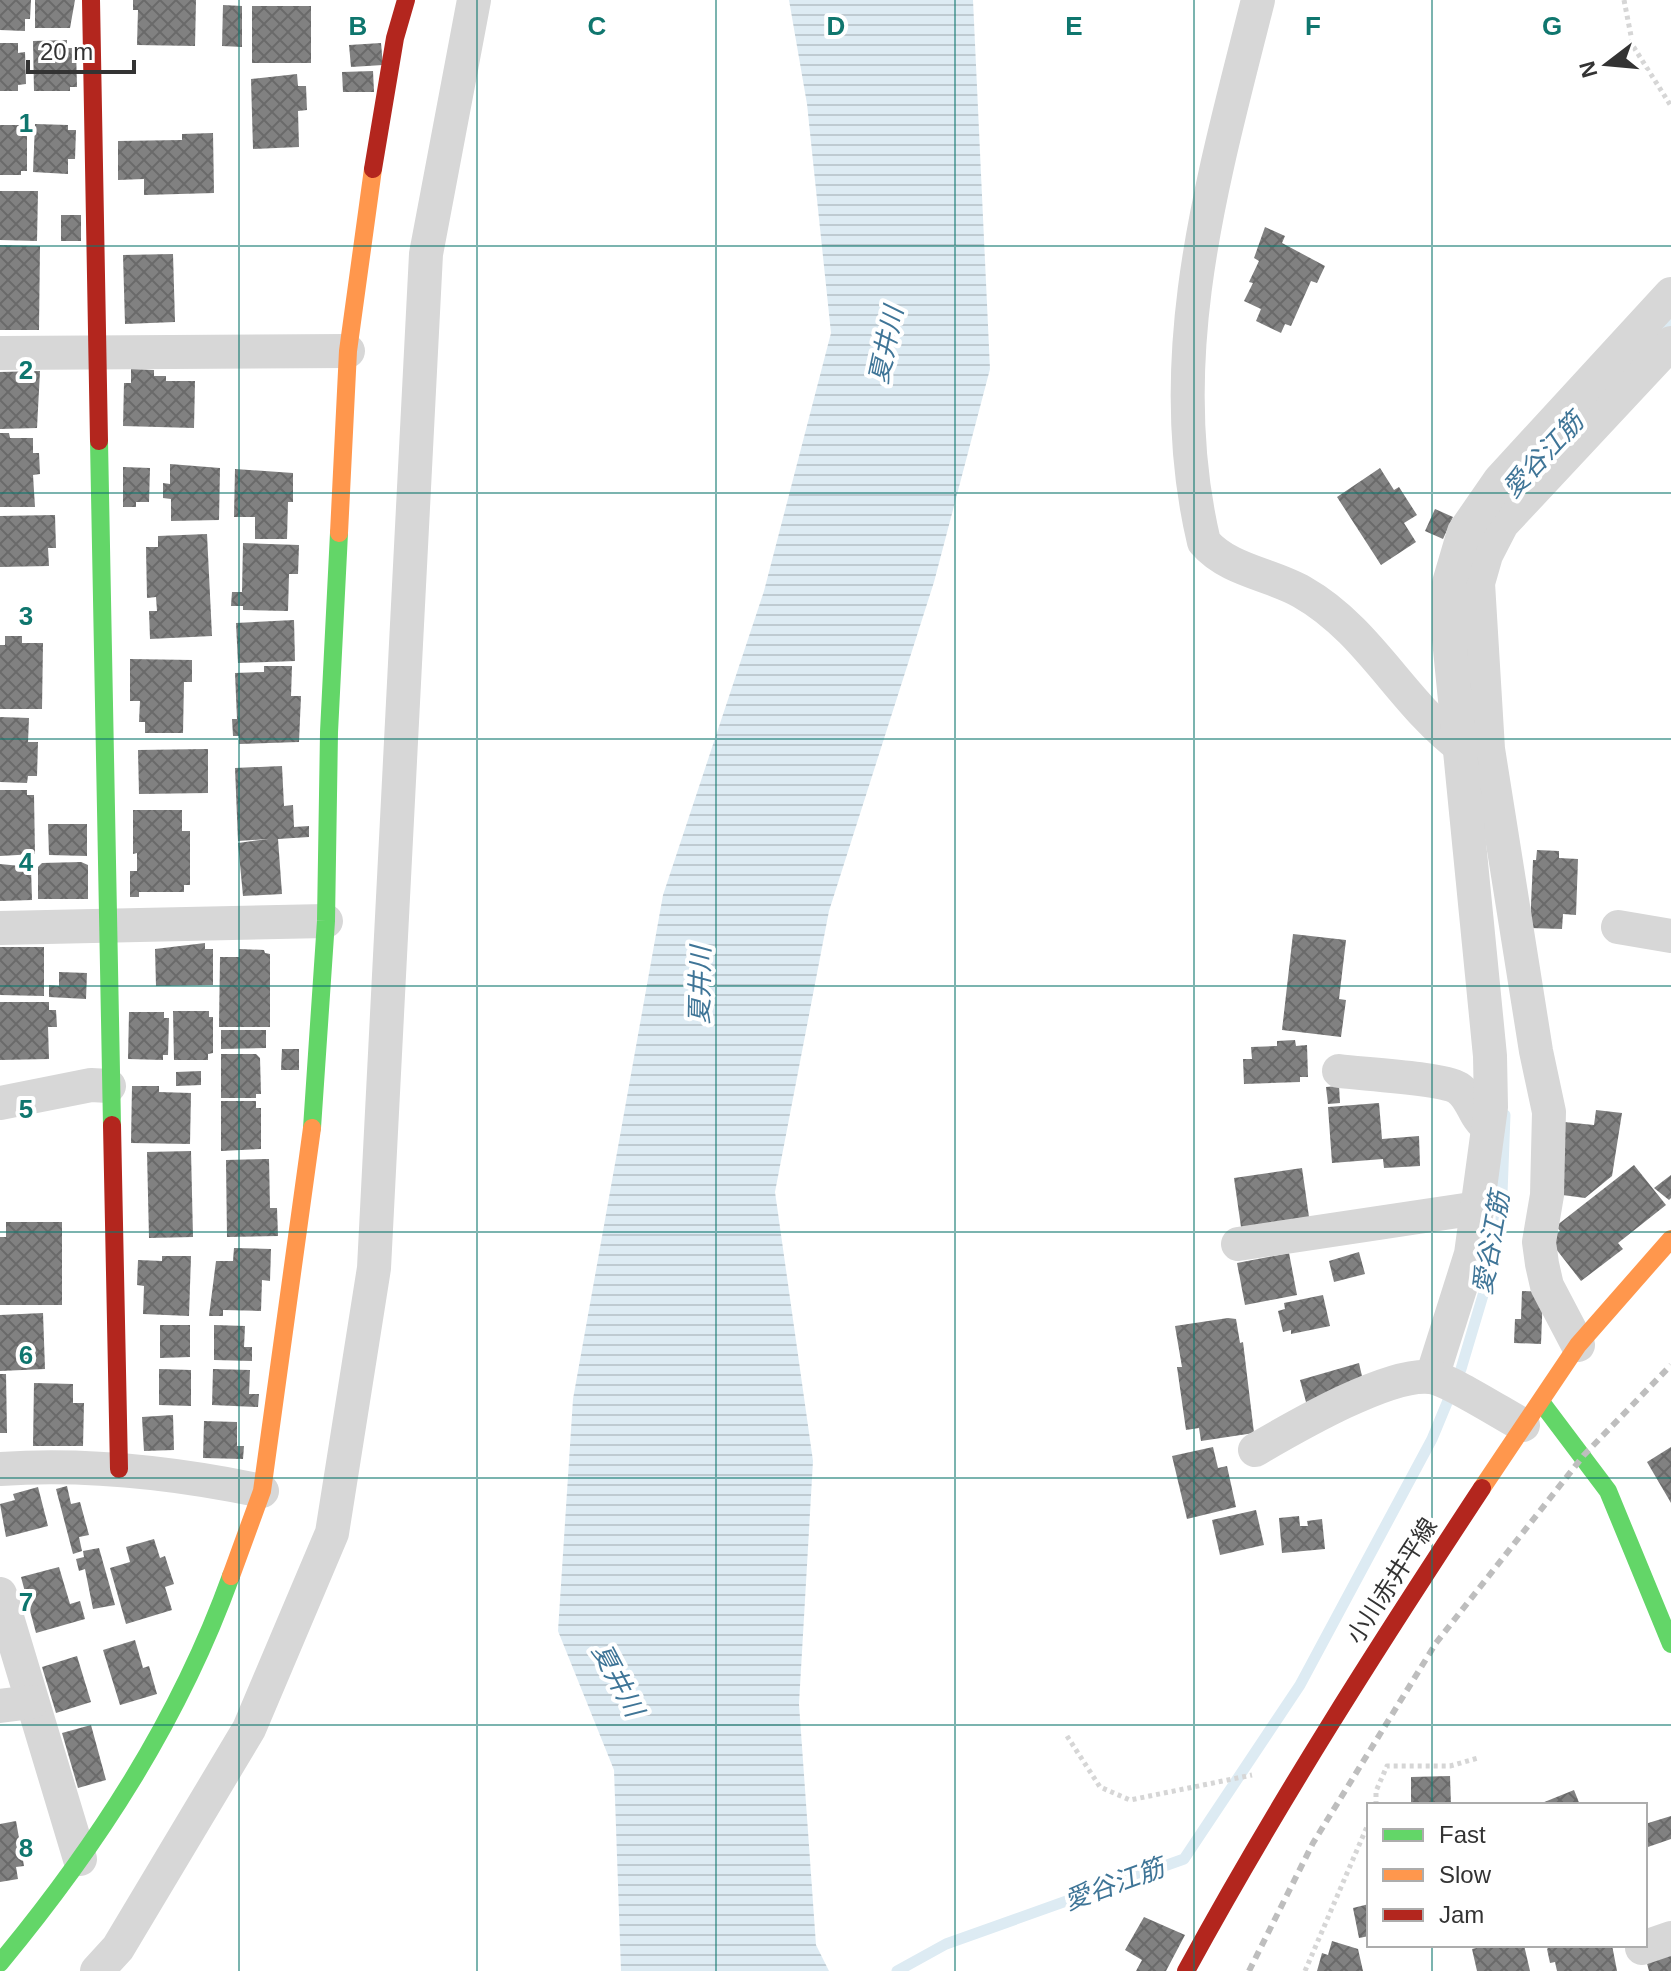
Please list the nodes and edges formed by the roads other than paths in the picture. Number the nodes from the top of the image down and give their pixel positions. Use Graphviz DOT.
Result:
graph roads {
  1 [pos="91,0"];
  2 [pos="406,0"];
  3 [pos="474,0"];
  4 [pos="1258,0"];
  5 [pos="1671,294"];
  6 [pos="1671,343"];
  7 [pos="348,351"];
  8 [pos="96,352"];
  9 [pos="0,353"];
  10 [pos="1461,747"];
  11 [pos="326,921"];
  12 [pos="106,923"];
  13 [pos="1618,927"];
  14 [pos="0,928"];
  15 [pos="1671,936"];
  16 [pos="1339,1071"];
  17 [pos="109,1086"];
  18 [pos="0,1103"];
  19 [pos="1488,1127"];
  20 [pos="1478,1208"];
  21 [pos="1671,1239"];
  22 [pos="1238,1244"];
  23 [pos="1578,1345"];
  24 [pos="1432,1377"];
  25 [pos="1532,1414"];
  26 [pos="1255,1450"];
  27 [pos="0,1469"];
  28 [pos="119,1469"];
  29 [pos="262,1491"];
  30 [pos="0,1594"];
  31 [pos="1671,1644"];
  32 [pos="16,1704"];
  33 [pos="80,1859"];
  34 [pos="0,1963"];
  35 [pos="97,1971"];
  36 [pos="1186,1971"];
  1 -- 8 [label="street"];
  2 -- 7 [label="street"];
  3 -- 35 [label="street"];
  4 -- 10 [label="street"];
  5 -- 10 [label="street"];
  6 -- 23 [label="street"];
  7 -- 8 [label="street"];
  7 -- 11 [label="street"];
  8 -- 9 [label="street"];
  8 -- 12 [label="street"];
  10 -- 19 [label="street"];
  11 -- 12 [label="street"];
  11 -- 29 [label="street"];
  12 -- 14 [label="street"];
  12 -- 17 [label="street"];
  13 -- 15 [label="street"];
  16 -- 19 [label="street"];
  17 -- 18 [label="street"];
  17 -- 28 [label="street"];
  19 -- 20 [label="street"];
  20 -- 22 [label="street"];
  20 -- 24 [label="street"];
  21 -- 23 [label="street, 小川赤井平線"];
  23 -- 25 [label="street, 小川赤井平線"];
  24 -- 25 [label="street"];
  24 -- 26 [label="street"];
  25 -- 31 [label="street"];
  25 -- 36 [label="street, 小川赤井平線"];
  27 -- 28 [label="street"];
  28 -- 29 [label="street"];
  29 -- 33 [label="street"];
  30 -- 32 [label="street"];
  32 -- 33 [label="street"];
  33 -- 34 [label="street"];
}
